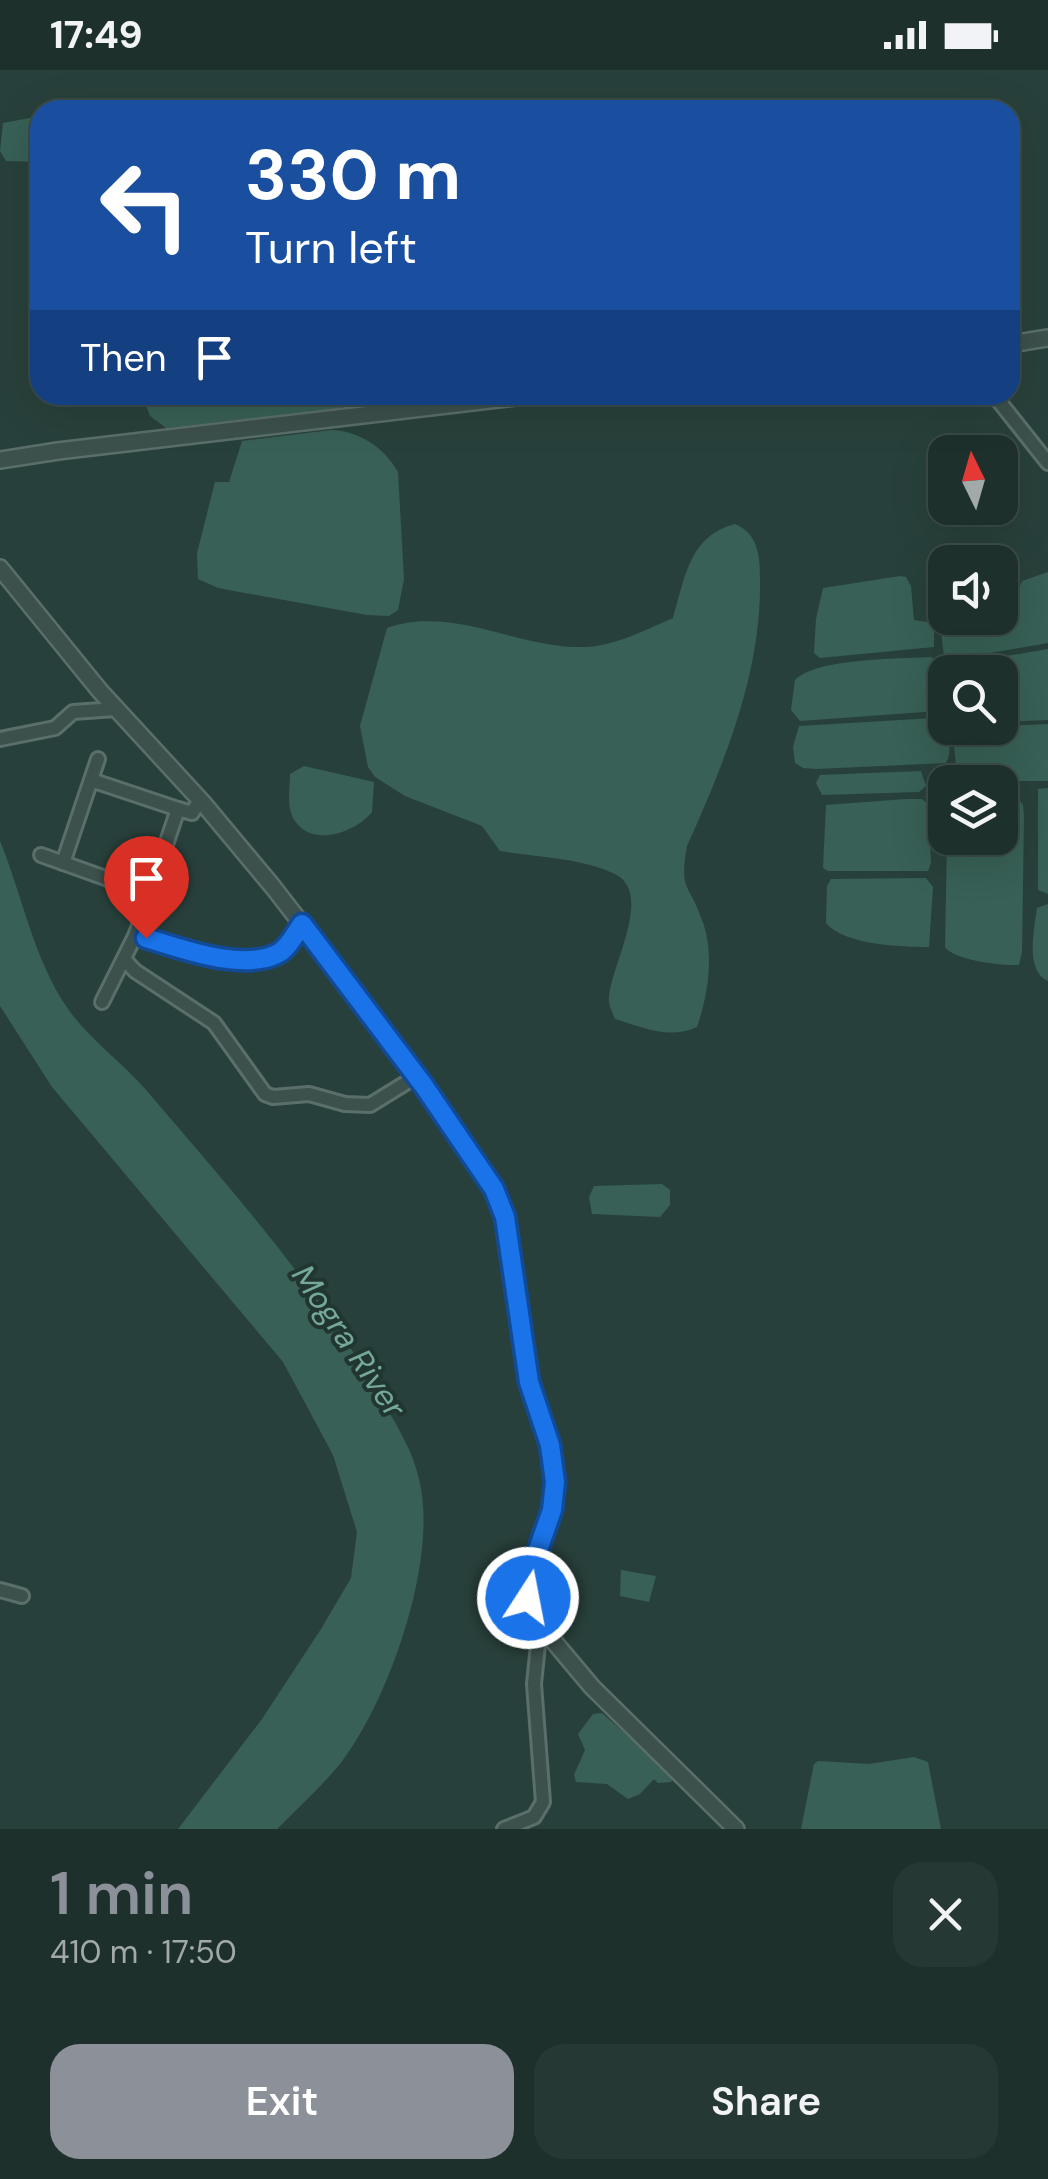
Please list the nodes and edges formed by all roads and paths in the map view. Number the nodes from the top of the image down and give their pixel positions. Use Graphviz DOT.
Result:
graph roads {
  1 [pos="1048,338"];
  2 [pos="1020,342"];
  3 [pos="446,405"];
  4 [pos="1002,405"];
  5 [pos="0,460"];
  6 [pos="1048,463"];
  7 [pos="0,568"];
  8 [pos="116,708"];
  9 [pos="0,739"];
  10 [pos="98,759"];
  11 [pos="92,780"];
  12 [pos="200,800"];
  13 [pos="178,809"];
  14 [pos="41,855"];
  15 [pos="63,863"];
  16 [pos="150,894"];
  17 [pos="302,924"];
  18 [pos="136,934"];
  19 [pos="124,959"];
  20 [pos="102,1002"];
  21 [pos="417,1076"];
  22 [pos="0,1590"];
  23 [pos="22,1596"];
  24 [pos="540,1625"];
  25 [pos="504,1829"];
  26 [pos="736,1829"];
  1 -- 2 [label="street"];
  3 -- 5 [label="street"];
  4 -- 6 [label="street"];
  7 -- 8 [label="street"];
  8 -- 9 [label="street"];
  8 -- 12 [label="street"];
  10 -- 11 [label="street"];
  11 -- 13 [label="street"];
  11 -- 15 [label="street"];
  12 -- 13 [label="street"];
  12 -- 17 [label="street"];
  13 -- 16 [label="street"];
  14 -- 15 [label="street"];
  15 -- 16 [label="street"];
  16 -- 18 [label="street"];
  17 -- 18 [label="street"];
  17 -- 21 [label="street"];
  18 -- 19 [label="street"];
  19 -- 20 [label="street"];
  19 -- 21 [label="street"];
  21 -- 24 [label="street"];
  22 -- 23 [label="street"];
  24 -- 25 [label="street"];
  24 -- 26 [label="street"];
}
